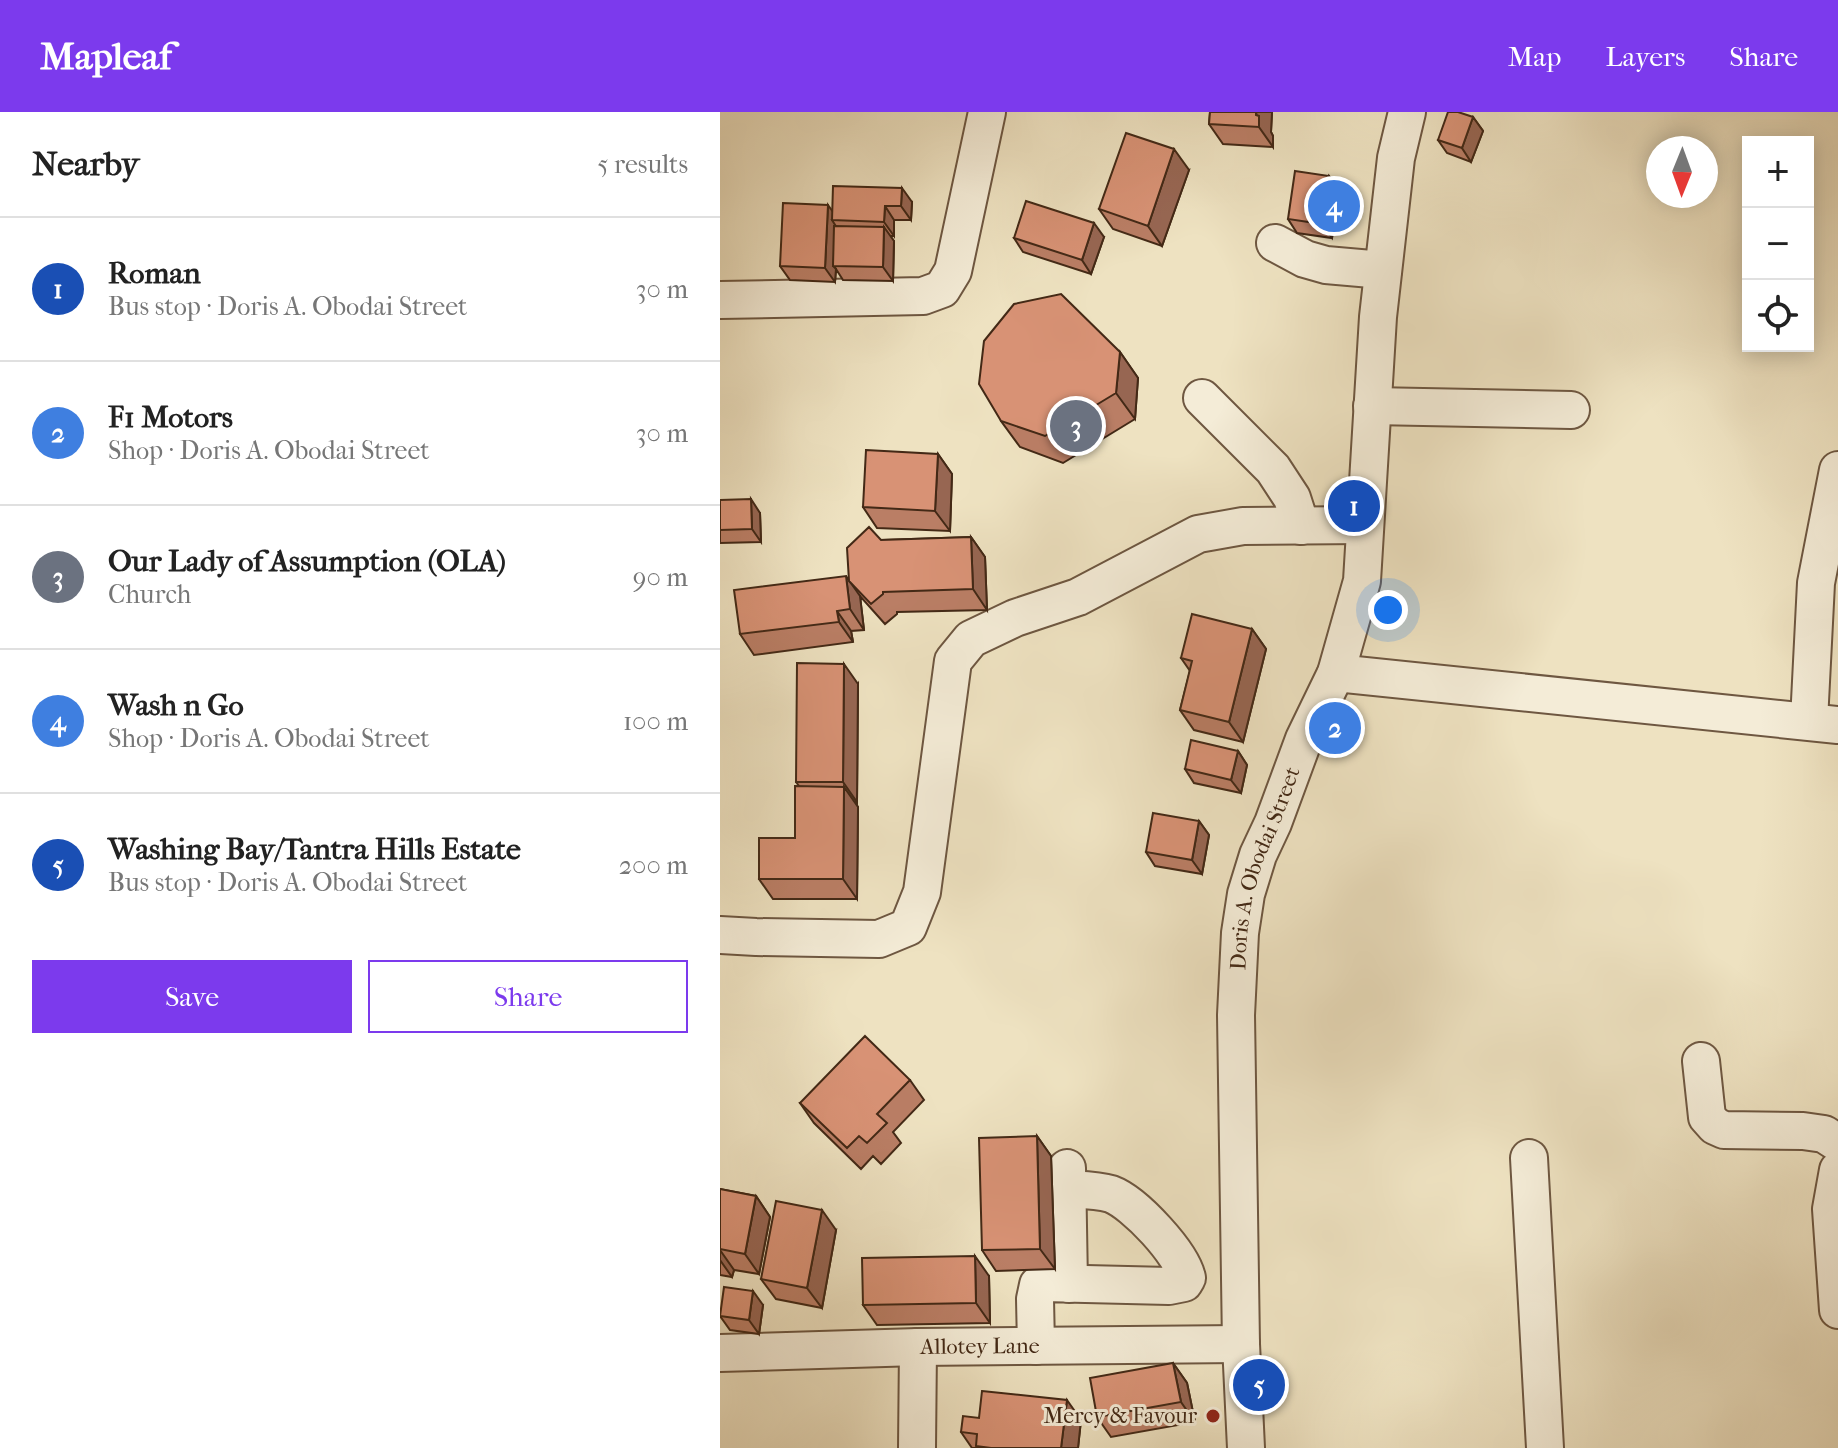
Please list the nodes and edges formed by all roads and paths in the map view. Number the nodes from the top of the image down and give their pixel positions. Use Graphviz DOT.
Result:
graph roads {
  1 [pos="987,112"];
  2 [pos="1407,112"];
  3 [pos="1275,243"];
  4 [pos="1383,270"];
  5 [pos="720,300"];
  6 [pos="1202,398"];
  7 [pos="1372,406"];
  8 [pos="1571,410"];
  9 [pos="1838,470"];
  10 [pos="1365,525"];
  11 [pos="1301,526"];
  12 [pos="1336,673"];
  13 [pos="1824,723"];
  14 [pos="720,935"];
  15 [pos="1701,1061"];
  16 [pos="1838,1143"];
  17 [pos="1529,1158"];
  18 [pos="1838,1170"];
  19 [pos="1069,1284"];
  20 [pos="1838,1310"];
  21 [pos="1241,1344"];
  22 [pos="1036,1346"];
  23 [pos="918,1347"];
  24 [pos="720,1353"];
  25 [pos="917,1448"];
  26 [pos="1246,1448"];
  27 [pos="1545,1448"];
  1 -- 5 [label="street"];
  2 -- 4 [label="street, Doris A. Obodai Street"];
  3 -- 4 [label="street"];
  4 -- 7 [label="street, Doris A. Obodai Street"];
  6 -- 11 [label="street"];
  7 -- 8 [label="street"];
  7 -- 10 [label="street, Doris A. Obodai Street"];
  9 -- 13 [label="street"];
  10 -- 11 [label="street"];
  10 -- 12 [label="street, Doris A. Obodai Street"];
  11 -- 14 [label="street"];
  12 -- 13 [label="street"];
  12 -- 21 [label="street, Doris A. Obodai Street"];
  15 -- 16 [label="street"];
  17 -- 27 [label="street"];
  18 -- 20 [label="street"];
  19 -- 19 [label="street"];
  19 -- 22 [label="street"];
  21 -- 22 [label="street, Allotey Lane"];
  21 -- 26 [label="street, Doris A. Obodai Street"];
  22 -- 23 [label="street, Allotey Lane"];
  23 -- 24 [label="street, Allotey Lane"];
  23 -- 25 [label="street"];
}
